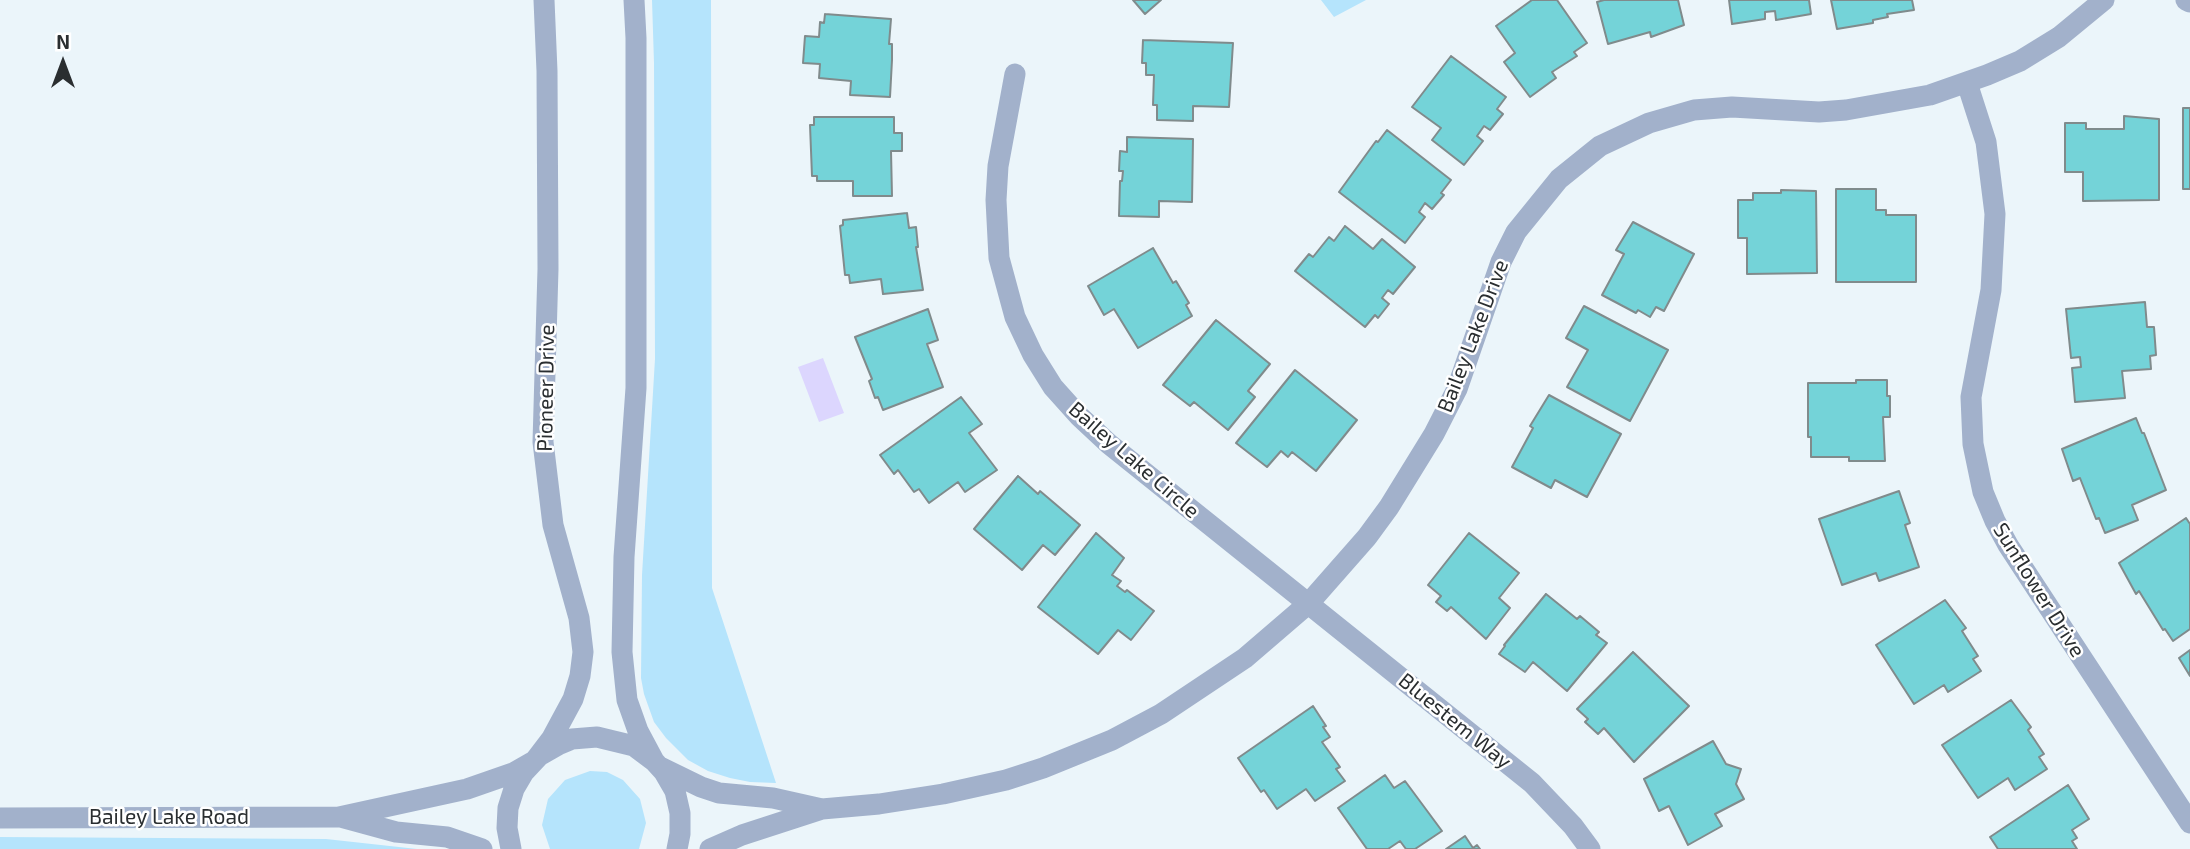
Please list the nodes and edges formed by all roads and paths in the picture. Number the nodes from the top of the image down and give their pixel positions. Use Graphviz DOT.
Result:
graph roads {
  1 [pos="544,0"];
  2 [pos="634,0"];
  3 [pos="2105,0"];
  4 [pos="1015,74"];
  5 [pos="1967,83"];
  6 [pos="1309,603"];
  7 [pos="535,760"];
  8 [pos="656,764"];
  9 [pos="822,809"];
  10 [pos="339,817"];
  11 [pos="0,818"];
  12 [pos="2190,823"];
  13 [pos="482,849"];
  14 [pos="511,849"];
  15 [pos="677,849"];
  16 [pos="710,849"];
  17 [pos="1590,849"];
  1 -- 7 [label="street, Pioneer Drive"];
  2 -- 8 [label="street"];
  3 -- 5 [label="street, Bailey Lake Drive"];
  4 -- 6 [label="street, Bailey Lake Circle"];
  5 -- 6 [label="street, Bailey Lake Drive"];
  5 -- 12 [label="street, Sunflower Drive"];
  6 -- 9 [label="street, Bailey Lake Drive"];
  6 -- 17 [label="street, Bluestem Way"];
  7 -- 8 [label="street, Bailey Lake Drive"];
  7 -- 10 [label="street, Bailey Lake Road"];
  7 -- 14 [label="street, Pioneer Drive"];
  8 -- 9 [label="street, Bailey Lake Drive"];
  8 -- 15 [label="street"];
  9 -- 16 [label="street, Bailey Lake Drive"];
  10 -- 11 [label="street, Bailey Lake Road"];
  10 -- 13 [label="street, Bailey Lake Road"];
}
